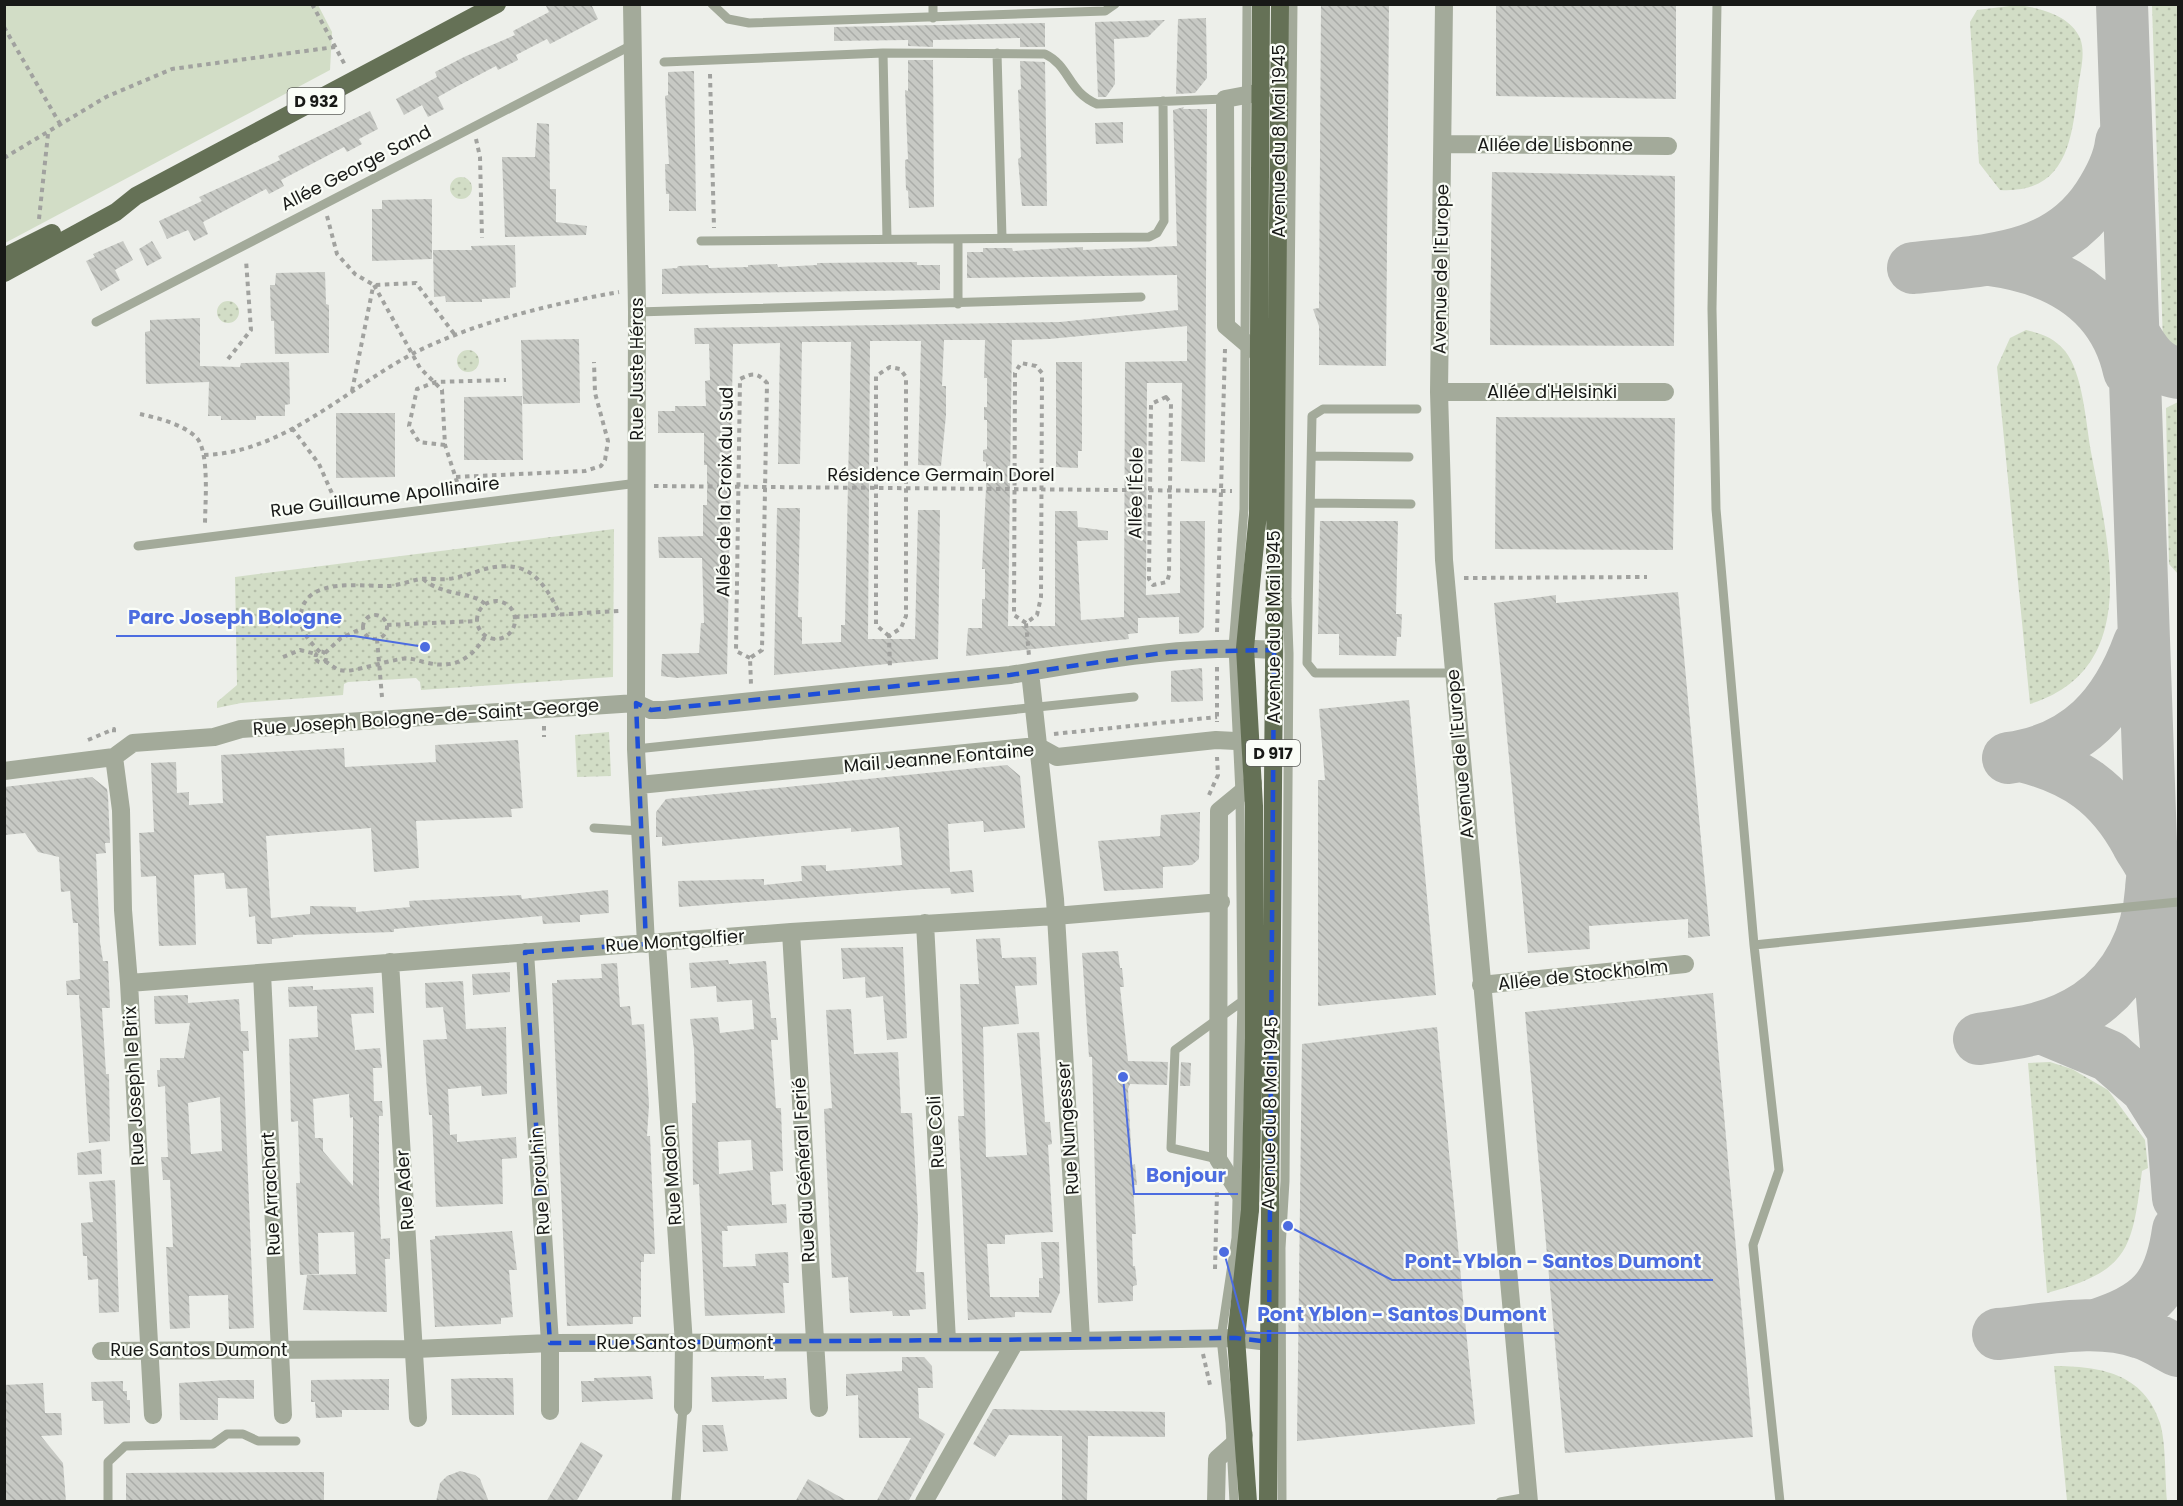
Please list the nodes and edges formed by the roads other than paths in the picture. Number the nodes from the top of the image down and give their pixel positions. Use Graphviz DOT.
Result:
graph roads {
  1 [pos="497,4"];
  2 [pos="632,4"];
  3 [pos="712,4"];
  4 [pos="933,4"];
  5 [pos="1115,4"];
  6 [pos="1247,4"];
  7 [pos="1262,4"];
  8 [pos="1280,4"];
  9 [pos="1293,4"];
  10 [pos="1444,4"];
  11 [pos="1717,4"];
  12 [pos="933,18"];
  13 [pos="632,45"];
  14 [pos="883,53"];
  15 [pos="997,53"];
  16 [pos="664,62"];
  17 [pos="1255,93"];
  18 [pos="1225,99"];
  19 [pos="1163,101"];
  20 [pos="1443,144"];
  21 [pos="1668,146"];
  22 [pos="136,196"];
  23 [pos="1002,238"];
  24 [pos="887,239"];
  25 [pos="958,239"];
  26 [pos="701,241"];
  27 [pos="4,257"];
  28 [pos="4,273"];
  29 [pos="1141,297"];
  30 [pos="958,304"];
  31 [pos="637,312"];
  32 [pos="96,322"];
  33 [pos="1254,349"];
  34 [pos="1439,392"];
  35 [pos="1665,392"];
  36 [pos="1417,409"];
  37 [pos="1312,456"];
  38 [pos="1410,457"];
  39 [pos="638,483"];
  40 [pos="1311,503"];
  41 [pos="1411,504"];
  42 [pos="138,546"];
  43 [pos="1232,648"];
  44 [pos="1274,650"];
  45 [pos="1030,672"];
  46 [pos="1453,673"];
  47 [pos="1134,697"];
  48 [pos="636,703"];
  49 [pos="1034,708"];
  50 [pos="1236,741"];
  51 [pos="1037,746"];
  52 [pos="636,749"];
  53 [pos="114,758"];
  54 [pos="4,771"];
  55 [pos="639,785"];
  56 [pos="1246,788"];
  57 [pos="594,828"];
  58 [pos="641,831"];
  59 [pos="1221,902"];
  60 [pos="2178,902"];
  61 [pos="1055,916"];
  62 [pos="925,923"];
  63 [pos="791,932"];
  64 [pos="652,943"];
  65 [pos="1755,945"];
  66 [pos="525,952"];
  67 [pos="390,962"];
  68 [pos="1685,964"];
  69 [pos="261,973"];
  70 [pos="129,983"];
  71 [pos="1480,985"];
  72 [pos="1248,998"];
  73 [pos="1219,1016"];
  74 [pos="1218,1159"];
  75 [pos="1236,1188"];
  76 [pos="1250,1210"];
  77 [pos="1228,1338"];
  78 [pos="1081,1340"];
  79 [pos="947,1341"];
  80 [pos="814,1342"];
  81 [pos="1016,1342"];
  82 [pos="1269,1342"];
  83 [pos="550,1343"];
  84 [pos="684,1344"];
  85 [pos="416,1349"];
  86 [pos="278,1350"];
  87 [pos="101,1351"];
  88 [pos="147,1351"];
  89 [pos="683,1407"];
  90 [pos="819,1408"];
  91 [pos="550,1411"];
  92 [pos="153,1415"];
  93 [pos="283,1415"];
  94 [pos="418,1418"];
  95 [pos="1238,1440"];
  96 [pos="296,1441"];
  97 [pos="1528,1499"];
  98 [pos="108,1502"];
  99 [pos="676,1502"];
  100 [pos="924,1502"];
  101 [pos="1216,1502"];
  102 [pos="1234,1502"];
  103 [pos="1248,1502"];
  104 [pos="1268,1502"];
  105 [pos="1282,1502"];
  106 [pos="1500,1502"];
  107 [pos="1780,1502"];
  1 -- 22 [label="main road, D 932"];
  2 -- 13 [label="street, Rue Juste Héras"];
  3 -- 12 [label="lane"];
  4 -- 12 [label="lane"];
  5 -- 12 [label="lane"];
  6 -- 17 [label="lane"];
  7 -- 17 [label="main road, Avenue du 8 Mai 1945 / D 917"];
  8 -- 44 [label="main road, Avenue du 8 Mai 1945 / D 917"];
  9 -- 105 [label="lane"];
  10 -- 20 [label="street, Avenue de l'Europe"];
  11 -- 65 [label="lane"];
  13 -- 31 [label="street, Rue Juste Héras"];
  13 -- 32 [label="lane, Allée George Sand"];
  14 -- 15 [label="lane"];
  14 -- 16 [label="lane"];
  14 -- 24 [label="lane"];
  15 -- 19 [label="lane"];
  15 -- 23 [label="lane"];
  17 -- 18 [label="street, Avenue du 8 Mai 1945"];
  17 -- 33 [label="main road, Avenue du 8 Mai 1945 / D 917"];
  18 -- 19 [label="lane"];
  18 -- 33 [label="street"];
  19 -- 23 [label="lane"];
  20 -- 21 [label="street, Allée de Lisbonne"];
  20 -- 34 [label="street, Avenue de l'Europe"];
  22 -- 27 [label="main road, D 932"];
  22 -- 28 [label="main road, D 932"];
  23 -- 25 [label="lane"];
  24 -- 25 [label="lane"];
  24 -- 26 [label="lane"];
  25 -- 30 [label="lane"];
  29 -- 30 [label="lane"];
  30 -- 31 [label="lane"];
  31 -- 39 [label="street, Rue Juste Héras"];
  33 -- 43 [label="lane"];
  33 -- 43 [label="main road, Avenue du 8 Mai 1945 / D 917"];
  34 -- 35 [label="street, Allée d'Helsinki"];
  34 -- 46 [label="street, Avenue de l'Europe"];
  36 -- 37 [label="lane"];
  37 -- 38 [label="lane"];
  37 -- 40 [label="lane"];
  39 -- 42 [label="lane, Rue Guillaume Apollinaire"];
  39 -- 48 [label="street, Rue Juste Héras"];
  40 -- 41 [label="lane"];
  40 -- 46 [label="lane"];
  43 -- 44 [label="street"];
  43 -- 45 [label="street"];
  43 -- 50 [label="lane"];
  43 -- 56 [label="main road, Avenue du 8 Mai 1945 / D 917"];
  44 -- 82 [label="main road, Avenue du 8 Mai 1945 / D 917"];
  45 -- 48 [label="street"];
  45 -- 49 [label="street, Rue Nungesser"];
  46 -- 71 [label="street, Avenue de l'Europe"];
  47 -- 49 [label="lane"];
  48 -- 52 [label="street, Rue Juste Héras"];
  48 -- 53 [label="street, Rue Joseph Bologne-de-Saint-George"];
  49 -- 51 [label="street, Rue Nungesser"];
  49 -- 52 [label="lane"];
  50 -- 51 [label="street, Mail Jeanne Fontaine"];
  50 -- 56 [label="lane"];
  51 -- 55 [label="street, Mail Jeanne Fontaine"];
  51 -- 61 [label="street, Rue Nungesser"];
  52 -- 55 [label="street, Rue Juste Héras"];
  53 -- 54 [label="street"];
  53 -- 70 [label="street, Rue Joseph le Brix"];
  55 -- 58 [label="street, Rue Juste Héras"];
  56 -- 59 [label="street"];
  56 -- 72 [label="main road, Avenue du 8 Mai 1945 / D 917"];
  57 -- 58 [label="lane"];
  58 -- 64 [label="street, Rue Madon"];
  59 -- 61 [label="street, Rue Montgolfier"];
  59 -- 73 [label="street"];
  60 -- 65 [label="lane"];
  61 -- 62 [label="street, Rue Montgolfier"];
  61 -- 78 [label="street, Rue Nungesser"];
  62 -- 63 [label="street, Rue Montgolfier"];
  62 -- 79 [label="street, Rue Coli"];
  63 -- 64 [label="street, Rue Montgolfier"];
  63 -- 80 [label="street, Rue du Général Ferié"];
  64 -- 66 [label="street, Rue Montgolfier"];
  64 -- 84 [label="street, Rue Madon"];
  65 -- 107 [label="lane"];
  66 -- 67 [label="street, Rue Montgolfier"];
  66 -- 83 [label="street, Rue Drouhin"];
  67 -- 69 [label="street, Rue Montgolfier"];
  67 -- 85 [label="street, Rue Ader"];
  68 -- 71 [label="street, Allée de Stockholm"];
  69 -- 70 [label="street, Rue Montgolfier"];
  69 -- 86 [label="street, Rue Arrachart"];
  70 -- 88 [label="street, Rue Joseph le Brix"];
  71 -- 97 [label="street, Avenue de l'Europe"];
  72 -- 73 [label="lane"];
  72 -- 75 [label="lane"];
  72 -- 76 [label="main road, Avenue du 8 Mai 1945 / D 917"];
  73 -- 74 [label="street"];
  73 -- 74 [label="lane"];
  74 -- 75 [label="street"];
  75 -- 76 [label="street"];
  75 -- 77 [label="lane"];
  76 -- 77 [label="main road, Avenue du 8 Mai 1945 / D 917"];
  77 -- 78 [label="street, Rue Santos Dumont"];
  77 -- 82 [label="street, Rue Santos Dumont"];
  77 -- 95 [label="main road, Avenue du 8 Mai 1945 / D 917"];
  78 -- 81 [label="street, Rue Santos Dumont"];
  79 -- 80 [label="street, Rue Santos Dumont"];
  79 -- 81 [label="street, Rue Santos Dumont"];
  80 -- 84 [label="street, Rue Santos Dumont"];
  80 -- 90 [label="street, Rue du Général Ferié"];
  81 -- 100 [label="street"];
  82 -- 104 [label="main road, Avenue du 8 Mai 1945 / D 917"];
  83 -- 84 [label="street, Rue Santos Dumont"];
  83 -- 85 [label="street, Rue Santos Dumont"];
  83 -- 91 [label="street, Rue Drouhin"];
  84 -- 89 [label="street, Rue Madon"];
  85 -- 86 [label="street, Rue Santos Dumont"];
  85 -- 94 [label="street, Rue Ader"];
  86 -- 88 [label="street, Rue Santos Dumont"];
  86 -- 93 [label="street, Rue Arrachart"];
  87 -- 88 [label="street, Rue Santos Dumont"];
  88 -- 92 [label="street, Rue Joseph le Brix"];
  89 -- 99 [label="lane"];
  95 -- 101 [label="street"];
  95 -- 102 [label="lane"];
  95 -- 103 [label="main road, Avenue du 8 Mai 1945 / D 917"];
  96 -- 98 [label="lane"];
  97 -- 106 [label="lane"];
}
